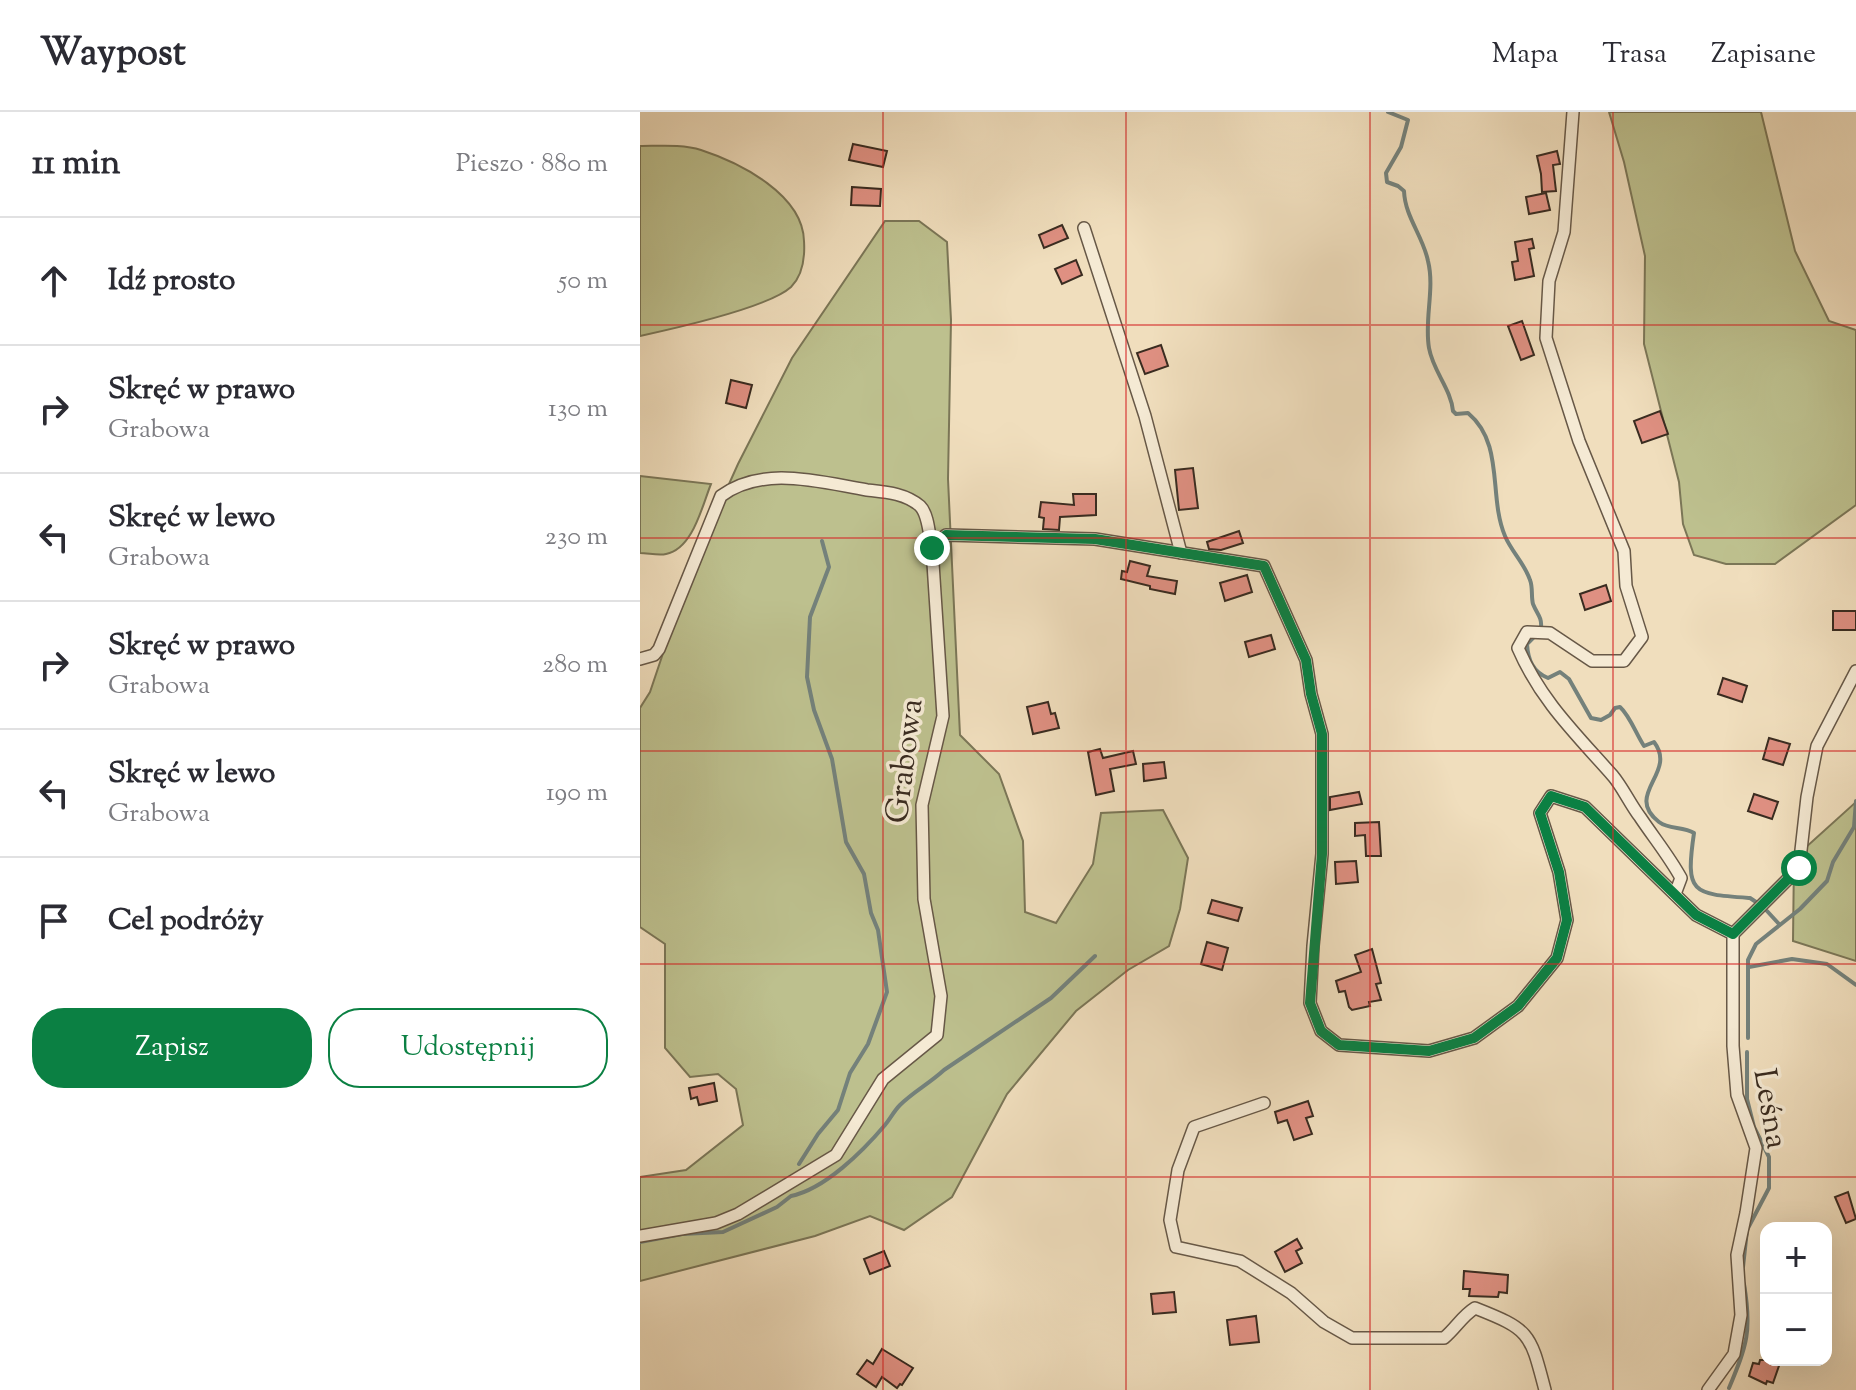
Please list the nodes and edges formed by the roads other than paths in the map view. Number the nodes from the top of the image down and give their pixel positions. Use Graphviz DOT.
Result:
graph roads {
  1 [pos="1573,112"];
  2 [pos="1084,228"];
  3 [pos="932,548"];
  4 [pos="1181,553"];
  5 [pos="640,659"];
  6 [pos="1856,671"];
  7 [pos="1675,894"];
  8 [pos="1728,931"];
  9 [pos="1264,1103"];
  10 [pos="640,1236"];
  11 [pos="1545,1390"];
  12 [pos="1708,1390"];
  1 -- 7 [label="street"];
  2 -- 4 [label="street"];
  3 -- 4 [label="street"];
  3 -- 5 [label="street, Grabowa"];
  3 -- 10 [label="street, Grabowa"];
  4 -- 7 [label="street"];
  6 -- 8 [label="street"];
  7 -- 8 [label="street"];
  8 -- 12 [label="street, Leśna"];
  9 -- 11 [label="street"];
}
